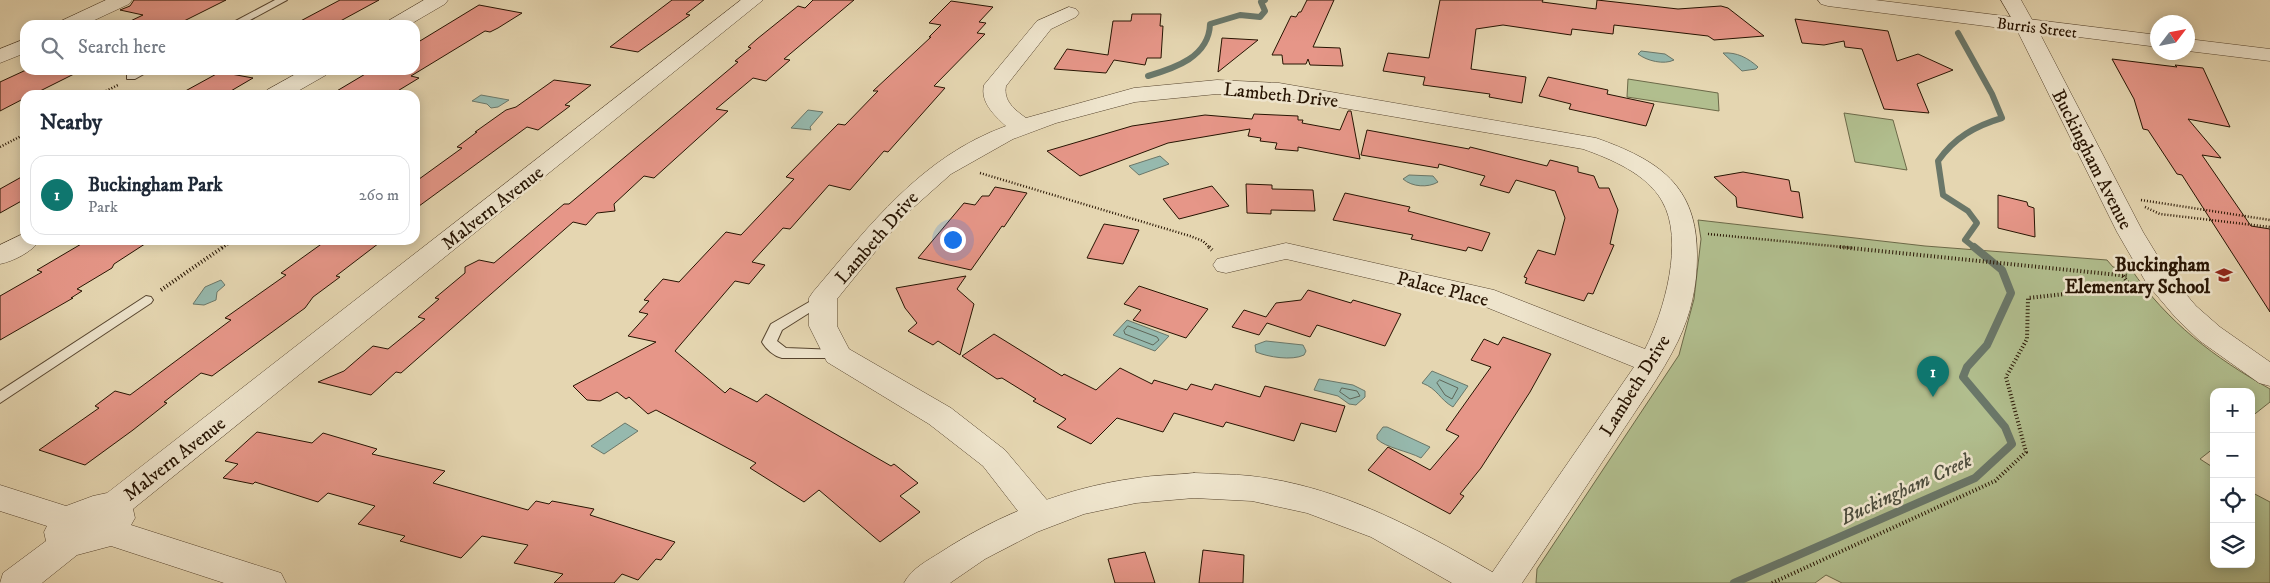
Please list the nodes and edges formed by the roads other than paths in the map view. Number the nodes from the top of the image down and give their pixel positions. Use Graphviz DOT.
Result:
graph roads {
  1 [pos="122,0"];
  2 [pos="282,0"];
  3 [pos="438,0"];
  4 [pos="753,0"];
  5 [pos="1828,0"];
  6 [pos="2012,0"];
  7 [pos="1069,14"];
  8 [pos="79,20"];
  9 [pos="243,20"];
  10 [pos="404,20"];
  11 [pos="2025,25"];
  12 [pos="2150,40"];
  13 [pos="2195,46"];
  14 [pos="20,47"];
  15 [pos="2270,55"];
  16 [pos="0,57"];
  17 [pos="135,75"];
  18 [pos="309,75"];
  19 [pos="131,77"];
  20 [pos="284,90"];
  21 [pos="1022,127"];
  22 [pos="20,244"];
  23 [pos="0,256"];
  24 [pos="1226,265"];
  25 [pos="823,298"];
  26 [pos="146,300"];
  27 [pos="837,355"];
  28 [pos="1652,363"];
  29 [pos="2270,376"];
  30 [pos="0,398"];
  31 [pos="0,498"];
  32 [pos="1040,515"];
  33 [pos="110,519"];
  34 [pos="69,531"];
  35 [pos="16,583"];
  36 [pos="268,583"];
  37 [pos="922,583"];
  38 [pos="1481,583"];
  39 [pos="1503,583"];
  1 -- 8 [label="street"];
  2 -- 9 [label="lane"];
  3 -- 10 [label="street"];
  4 -- 33 [label="street, Malvern Avenue"];
  5 -- 11 [label="street, Burris Street"];
  6 -- 11 [label="street, Buckingham Avenue"];
  7 -- 21 [label="street"];
  11 -- 12 [label="street, Burris Street"];
  11 -- 29 [label="street, Buckingham Avenue"];
  13 -- 15 [label="street"];
  14 -- 16 [label="street"];
  17 -- 19 [label="lane"];
  18 -- 20 [label="street"];
  21 -- 25 [label="street, Lambeth Drive"];
  21 -- 28 [label="street, Lambeth Drive"];
  22 -- 23 [label="street"];
  24 -- 28 [label="street, Palace Place"];
  25 -- 27 [label="street, Lambeth Drive"];
  25 -- 27 [label="lane"];
  26 -- 30 [label="lane"];
  27 -- 32 [label="street"];
  28 -- 39 [label="street, Lambeth Drive"];
  31 -- 34 [label="street"];
  32 -- 37 [label="street"];
  32 -- 38 [label="street"];
  33 -- 34 [label="street"];
  33 -- 36 [label="street"];
  34 -- 35 [label="street"];
}
